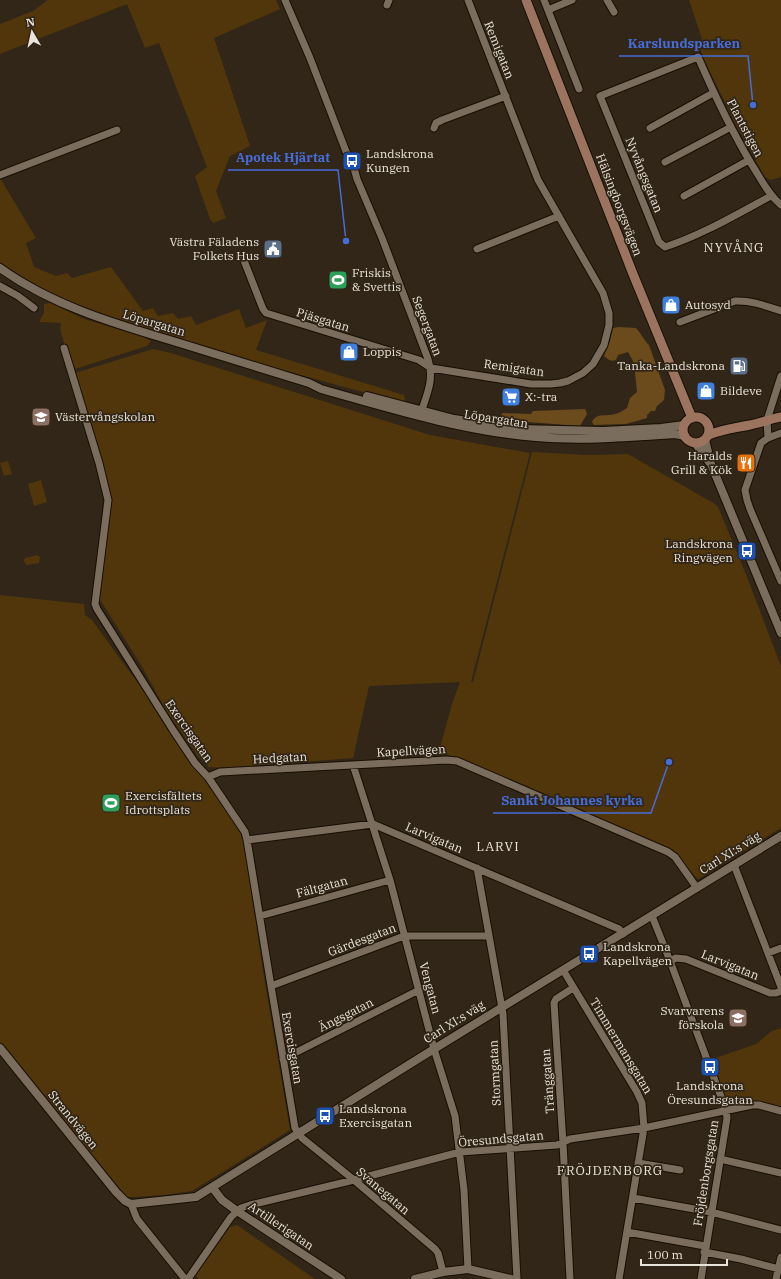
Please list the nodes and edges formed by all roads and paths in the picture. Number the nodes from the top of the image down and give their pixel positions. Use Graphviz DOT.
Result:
graph roads {
  1 [pos="285,0"];
  2 [pos="468,0"];
  3 [pos="526,0"];
  4 [pos="544,0"];
  5 [pos="572,0"];
  6 [pos="607,0"];
  7 [pos="548,10"];
  8 [pos="614,12"];
  9 [pos="698,57"];
  10 [pos="580,89"];
  11 [pos="713,92"];
  12 [pos="506,96"];
  13 [pos="731,127"];
  14 [pos="434,128"];
  15 [pos="650,128"];
  16 [pos="117,130"];
  17 [pos="749,160"];
  18 [pos="666,162"];
  19 [pos="0,174"];
  20 [pos="684,196"];
  21 [pos="771,196"];
  22 [pos="781,205"];
  23 [pos="559,216"];
  24 [pos="477,249"];
  25 [pos="243,258"];
  26 [pos="0,268"];
  27 [pos="0,286"];
  28 [pos="34,308"];
  29 [pos="781,311"];
  30 [pos="680,322"];
  31 [pos="64,348"];
  32 [pos="431,368"];
  33 [pos="781,376"];
  34 [pos="780,385"];
  35 [pos="421,414"];
  36 [pos="781,417"];
  37 [pos="692,418"];
  38 [pos="767,420"];
  39 [pos="708,424"];
  40 [pos="684,425"];
  41 [pos="781,433"];
  42 [pos="684,436"];
  43 [pos="707,438"];
  44 [pos="768,438"];
  45 [pos="695,443"];
  46 [pos="710,464"];
  47 [pos="781,581"];
  48 [pos="781,633"];
  49 [pos="353,765"];
  50 [pos="208,777"];
  51 [pos="373,824"];
  52 [pos="781,836"];
  53 [pos="248,840"];
  54 [pos="734,865"];
  55 [pos="477,868"];
  56 [pos="390,880"];
  57 [pos="697,888"];
  58 [pos="260,916"];
  59 [pos="652,916"];
  60 [pos="622,934"];
  61 [pos="404,936"];
  62 [pos="489,936"];
  63 [pos="781,948"];
  64 [pos="768,953"];
  65 [pos="670,961"];
  66 [pos="563,970"];
  67 [pos="271,986"];
  68 [pos="781,987"];
  69 [pos="573,988"];
  70 [pos="419,990"];
  71 [pos="781,991"];
  72 [pos="502,1007"];
  73 [pos="0,1048"];
  74 [pos="434,1049"];
  75 [pos="283,1059"];
  76 [pos="726,1110"];
  77 [pos="781,1111"];
  78 [pos="644,1128"];
  79 [pos="298,1133"];
  80 [pos="563,1142"];
  81 [pos="510,1149"];
  82 [pos="460,1152"];
  83 [pos="720,1159"];
  84 [pos="638,1163"];
  85 [pos="680,1170"];
  86 [pos="781,1173"];
  87 [pos="354,1180"];
  88 [pos="212,1187"];
  89 [pos="632,1198"];
  90 [pos="131,1204"];
  91 [pos="237,1211"];
  92 [pos="711,1212"];
  93 [pos="781,1230"];
  94 [pos="627,1232"];
  95 [pos="705,1249"];
  96 [pos="781,1257"];
  97 [pos="468,1269"];
  98 [pos="778,1269"];
  99 [pos="442,1272"];
  100 [pos="186,1279"];
  101 [pos="341,1279"];
  102 [pos="415,1279"];
  103 [pos="511,1279"];
  104 [pos="517,1279"];
  105 [pos="570,1279"];
  106 [pos="619,1279"];
  107 [pos="700,1279"];
  108 [pos="776,1279"];
  1 -- 32 [label="street, Segergatan"];
  2 -- 12 [label="street, Remigatan"];
  3 -- 37 [label="main road, Hälsingborgsvägen"];
  4 -- 7 [label="street"];
  5 -- 7 [label="street"];
  6 -- 8 [label="street"];
  7 -- 10 [label="street"];
  9 -- 11 [label="street, Plantstigen"];
  9 -- 21 [label="street, Nyvångsgatan"];
  11 -- 13 [label="street, Plantstigen"];
  11 -- 15 [label="street"];
  12 -- 14 [label="street"];
  12 -- 23 [label="street, Remigatan"];
  13 -- 17 [label="street, Plantstigen"];
  13 -- 18 [label="street"];
  16 -- 19 [label="street"];
  17 -- 20 [label="street"];
  17 -- 21 [label="street, Plantstigen"];
  21 -- 22 [label="street, Plantstigen"];
  23 -- 24 [label="street"];
  23 -- 32 [label="street, Remigatan"];
  25 -- 32 [label="street, Pjäsgatan"];
  26 -- 35 [label="street, Löpargatan"];
  27 -- 28 [label="street"];
  29 -- 30 [label="street"];
  31 -- 50 [label="street, Exercisgatan"];
  32 -- 35 [label="street, Segergatan"];
  33 -- 34 [label="street"];
  34 -- 38 [label="street"];
  35 -- 40 [label="street, Löpargatan"];
  35 -- 42 [label="street, Löpargatan"];
  36 -- 38 [label="main road"];
  37 -- 39 [label="main road"];
  37 -- 40 [label="main road"];
  38 -- 39 [label="main road"];
  38 -- 43 [label="main road"];
  38 -- 44 [label="street"];
  39 -- 43 [label="main road"];
  40 -- 42 [label="main road"];
  41 -- 44 [label="street"];
  42 -- 45 [label="main road"];
  43 -- 45 [label="main road"];
  43 -- 46 [label="street"];
  44 -- 47 [label="street"];
  45 -- 46 [label="street"];
  46 -- 48 [label="street"];
  49 -- 50 [label="street, Hedgatan"];
  49 -- 51 [label="street, Vengatan"];
  49 -- 57 [label="street, Kapellvägen"];
  50 -- 53 [label="street, Exercisgatan"];
  51 -- 53 [label="street"];
  51 -- 55 [label="street, Larvigatan"];
  51 -- 56 [label="street, Vengatan"];
  52 -- 54 [label="street, Carl XI:s väg"];
  53 -- 58 [label="street, Exercisgatan"];
  54 -- 57 [label="street, Carl XI:s väg"];
  54 -- 64 [label="street"];
  55 -- 60 [label="street, Larvigatan"];
  55 -- 62 [label="street, Stormgatan"];
  56 -- 58 [label="street, Fältgatan"];
  56 -- 61 [label="street, Vengatan"];
  57 -- 59 [label="street, Carl XI:s väg"];
  58 -- 67 [label="street, Exercisgatan"];
  59 -- 60 [label="street, Carl XI:s väg"];
  59 -- 65 [label="street, Fröjdenborgsgatan"];
  60 -- 66 [label="street, Carl XI:s väg"];
  61 -- 62 [label="street, Gärdesgatan"];
  61 -- 67 [label="street, Gärdesgatan"];
  61 -- 70 [label="street, Vengatan"];
  62 -- 72 [label="street, Stormgatan"];
  63 -- 64 [label="street"];
  64 -- 68 [label="street"];
  65 -- 71 [label="street, Larvigatan"];
  65 -- 76 [label="street, Fröjdenborgsgatan"];
  66 -- 69 [label="street, Timmermansgatan"];
  66 -- 72 [label="street, Carl XI:s väg"];
  67 -- 75 [label="street, Exercisgatan"];
  69 -- 78 [label="street, Timmermansgatan"];
  69 -- 80 [label="street, Tränggatan"];
  70 -- 74 [label="street, Vengatan"];
  70 -- 75 [label="street, Ängsgatan"];
  72 -- 74 [label="street, Carl XI:s väg"];
  72 -- 81 [label="street, Stormgatan"];
  73 -- 90 [label="street, Strandvägen"];
  74 -- 79 [label="street, Carl XI:s väg"];
  74 -- 82 [label="street, Vengatan"];
  75 -- 79 [label="street, Exercisgatan"];
  76 -- 77 [label="street, Öresundsgatan"];
  76 -- 78 [label="street, Öresundsgatan"];
  76 -- 83 [label="street, Fröjdenborgsgatan"];
  78 -- 80 [label="street, Öresundsgatan"];
  78 -- 84 [label="street, Timmermansgatan"];
  79 -- 87 [label="street, Svanegatan"];
  79 -- 88 [label="street, Carl XI:s väg"];
  80 -- 81 [label="street, Öresundsgatan"];
  80 -- 105 [label="street, Tränggatan"];
  81 -- 82 [label="street, Öresundsgatan"];
  81 -- 104 [label="street, Stormgatan"];
  82 -- 87 [label="street, Öresundsgatan"];
  82 -- 97 [label="street, Vengatan"];
  83 -- 86 [label="street"];
  83 -- 92 [label="street, Fröjdenborgsgatan"];
  84 -- 85 [label="street"];
  84 -- 89 [label="street, Timmermansgatan"];
  87 -- 91 [label="street, Öresundsgatan"];
  87 -- 99 [label="street, Svanegatan"];
  88 -- 90 [label="street, Carl XI:s väg"];
  88 -- 91 [label="street, Artillerigatan"];
  89 -- 92 [label="street"];
  89 -- 94 [label="street, Timmermansgatan"];
  90 -- 100 [label="street"];
  91 -- 100 [label="street, Öresundsgatan"];
  91 -- 101 [label="street, Artillerigatan"];
  92 -- 93 [label="street"];
  92 -- 95 [label="street, Fröjdenborgsgatan"];
  94 -- 95 [label="street"];
  94 -- 106 [label="street, Timmermansgatan"];
  95 -- 98 [label="street"];
  95 -- 107 [label="street, Fröjdenborgsgatan"];
  96 -- 98 [label="street"];
  97 -- 99 [label="street"];
  97 -- 103 [label="street"];
  98 -- 108 [label="street"];
  99 -- 102 [label="street"];
}
